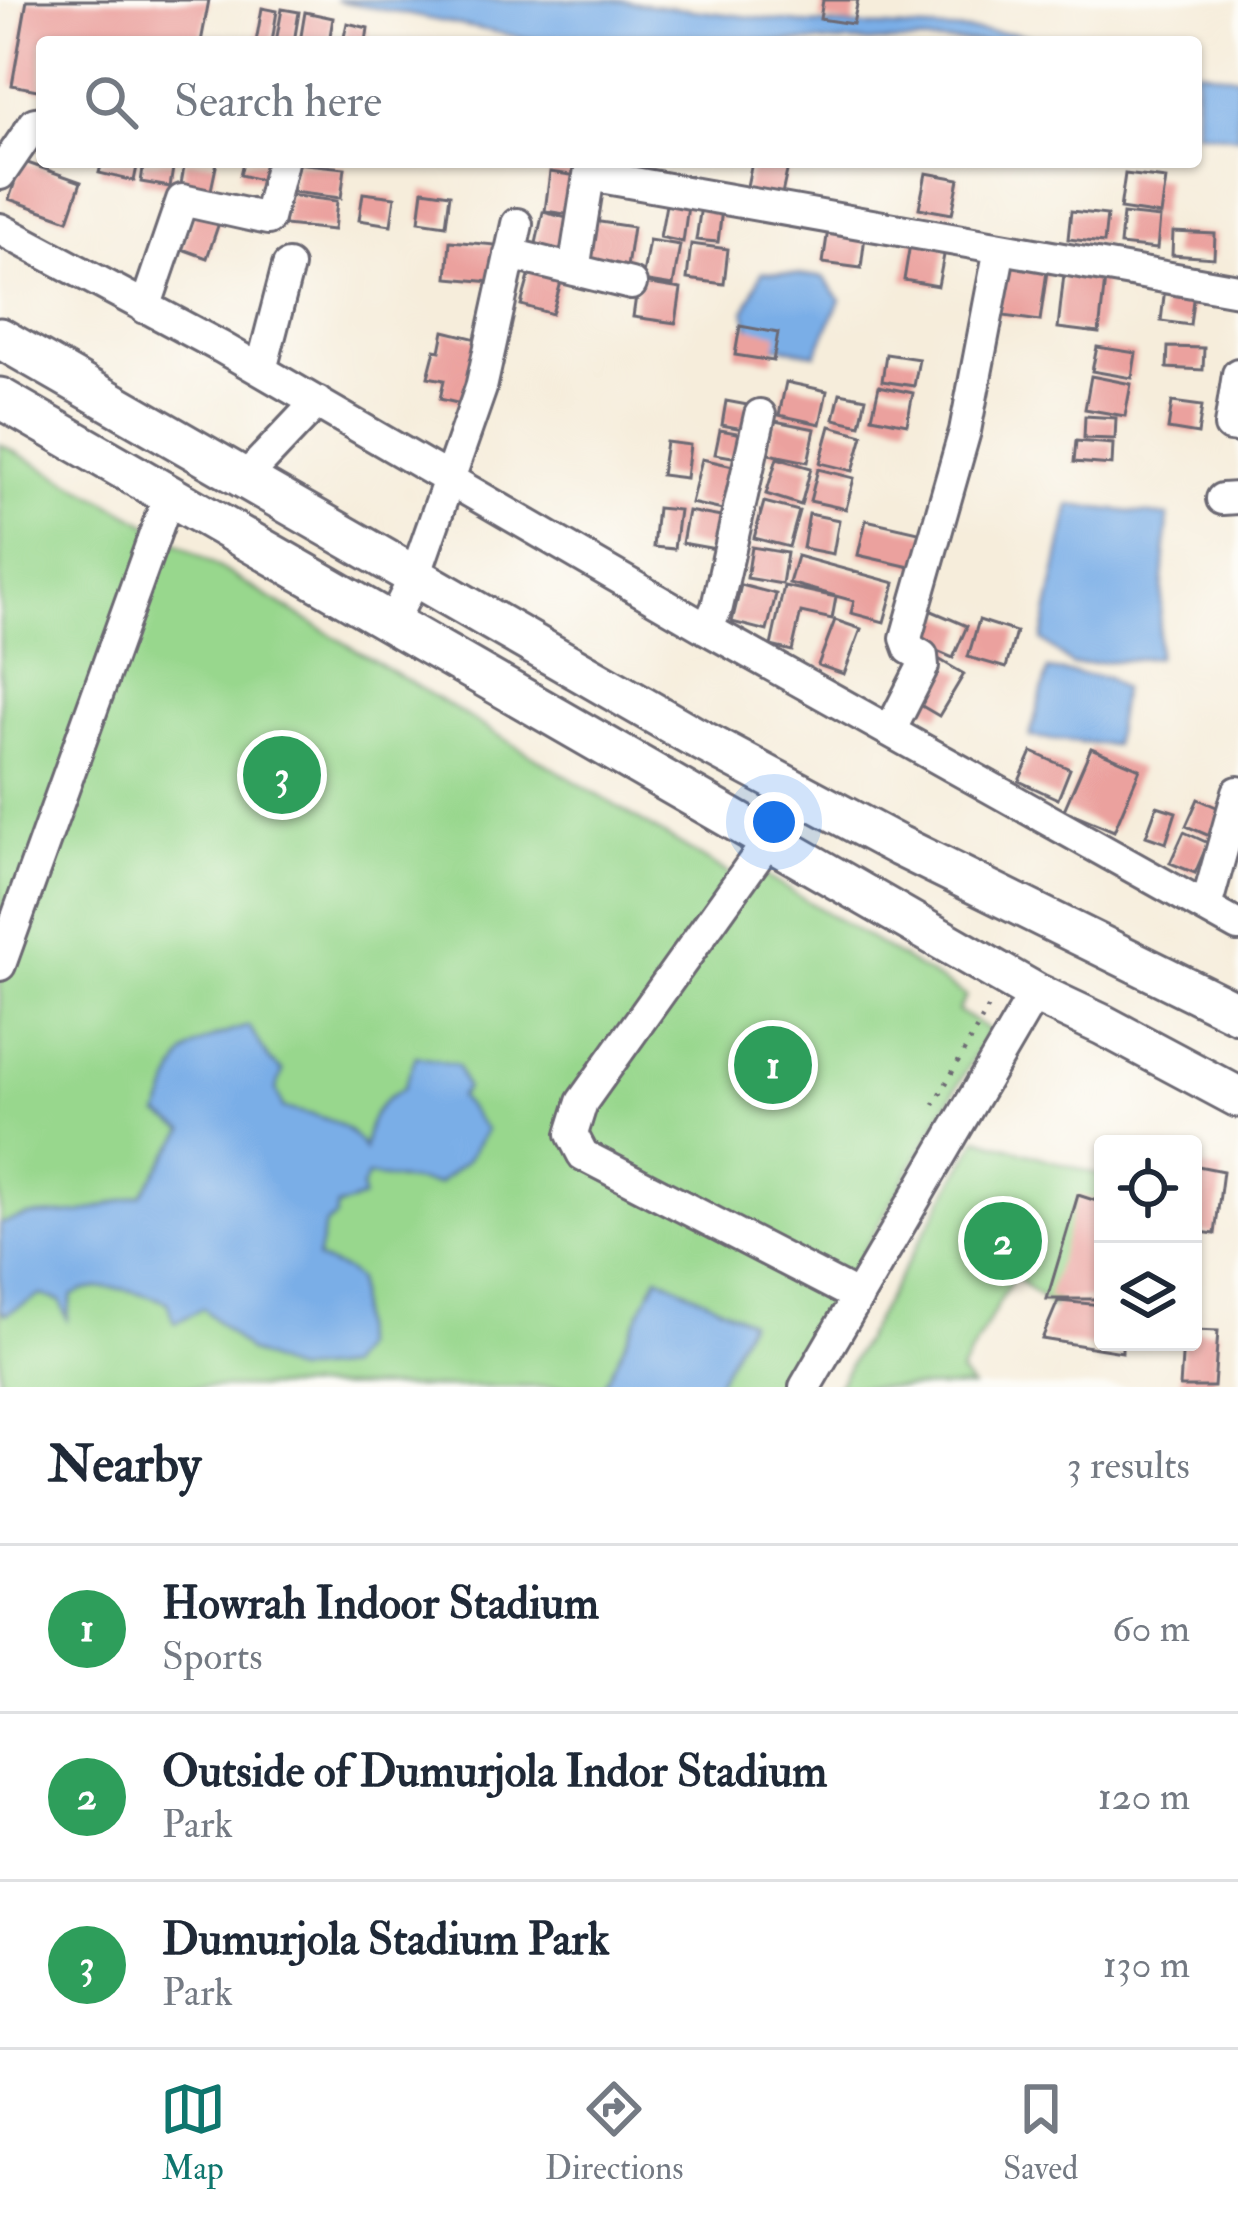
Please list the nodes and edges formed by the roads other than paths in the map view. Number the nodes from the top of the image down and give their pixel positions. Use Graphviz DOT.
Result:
graph roads {
  1 [pos="36,123"];
  2 [pos="280,168"];
  3 [pos="591,168"];
  4 [pos="0,174"];
  5 [pos="0,229"];
  6 [pos="1000,248"];
  7 [pos="288,266"];
  8 [pos="574,270"];
  9 [pos="631,284"];
  10 [pos="1238,290"];
  11 [pos="146,308"];
  12 [pos="0,338"];
  13 [pos="261,370"];
  14 [pos="1238,374"];
  15 [pos="0,398"];
  16 [pos="317,402"];
  17 [pos="760,415"];
  18 [pos="1238,427"];
  19 [pos="245,478"];
  20 [pos="447,478"];
  21 [pos="169,495"];
  22 [pos="416,576"];
  23 [pos="392,623"];
  24 [pos="707,629"];
  25 [pos="890,731"];
  26 [pos="1238,792"];
  27 [pos="769,840"];
  28 [pos="1206,907"];
  29 [pos="1238,926"];
  30 [pos="0,965"];
  31 [pos="1035,993"];
  32 [pos="1238,1013"];
  33 [pos="1238,1097"];
  34 [pos="858,1297"];
  35 [pos="805,1387"];
  1 -- 4 [label="street"];
  2 -- 11 [label="street"];
  3 -- 6 [label="street"];
  3 -- 8 [label="street"];
  5 -- 11 [label="street"];
  6 -- 10 [label="street"];
  6 -- 25 [label="street"];
  7 -- 13 [label="street"];
  8 -- 9 [label="street"];
  8 -- 20 [label="street"];
  11 -- 13 [label="street"];
  12 -- 19 [label="main road"];
  13 -- 16 [label="street"];
  14 -- 18 [label="street"];
  15 -- 21 [label="main road"];
  16 -- 19 [label="street"];
  16 -- 20 [label="street"];
  17 -- 24 [label="street"];
  19 -- 22 [label="main road"];
  20 -- 22 [label="street"];
  20 -- 24 [label="street"];
  21 -- 23 [label="main road"];
  21 -- 30 [label="street"];
  22 -- 23 [label="street"];
  22 -- 32 [label="main road"];
  23 -- 27 [label="main road"];
  24 -- 25 [label="street"];
  25 -- 28 [label="street"];
  26 -- 28 [label="street"];
  27 -- 31 [label="main road"];
  27 -- 34 [label="street"];
  28 -- 29 [label="street"];
  31 -- 33 [label="main road"];
  31 -- 34 [label="street"];
  34 -- 35 [label="street"];
}
